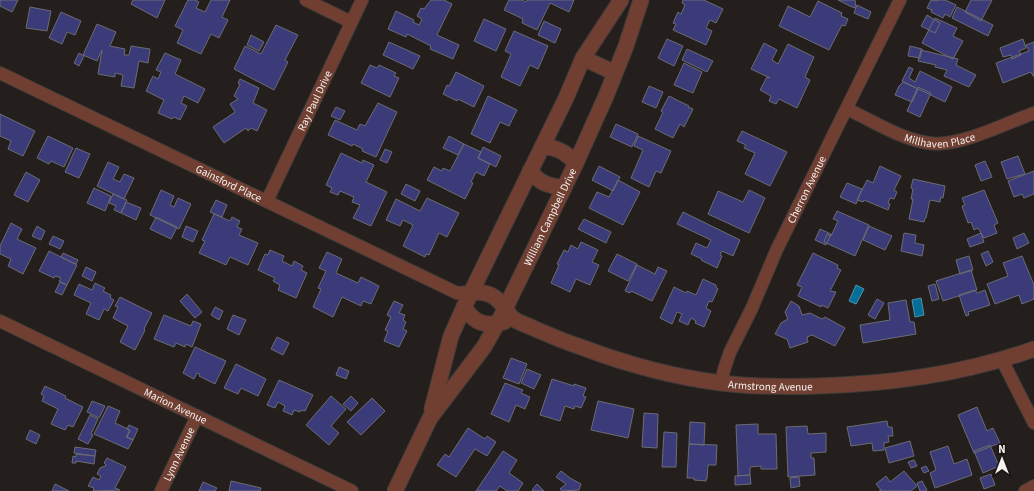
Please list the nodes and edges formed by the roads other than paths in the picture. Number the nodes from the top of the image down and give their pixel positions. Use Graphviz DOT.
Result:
graph roads {
  1 [pos="306,0"];
  2 [pos="362,0"];
  3 [pos="621,0"];
  4 [pos="641,0"];
  5 [pos="900,0"];
  6 [pos="352,22"];
  7 [pos="583,58"];
  8 [pos="0,73"];
  9 [pos="615,73"];
  10 [pos="847,109"];
  11 [pos="1034,113"];
  12 [pos="542,147"];
  13 [pos="576,163"];
  14 [pos="530,171"];
  15 [pos="564,188"];
  16 [pos="267,201"];
  17 [pos="464,293"];
  18 [pos="464,307"];
  19 [pos="509,313"];
  20 [pos="0,321"];
  21 [pos="497,324"];
  22 [pos="1034,349"];
  23 [pos="1002,360"];
  24 [pos="721,383"];
  25 [pos="197,416"];
  26 [pos="430,418"];
  27 [pos="1034,423"];
  28 [pos="1034,486"];
  29 [pos="161,491"];
  30 [pos="352,491"];
  31 [pos="395,491"];
  32 [pos="1025,491"];
  1 -- 6 [label="street"];
  2 -- 6 [label="street, Ray Paul Drive"];
  3 -- 7 [label="street"];
  4 -- 9 [label="street, William Campbell Drive"];
  5 -- 10 [label="street, Cherron Avenue"];
  6 -- 16 [label="street, Ray Paul Drive"];
  7 -- 9 [label="street"];
  7 -- 12 [label="street"];
  8 -- 16 [label="street, Gainsford Place"];
  9 -- 13 [label="street, William Campbell Drive"];
  10 -- 11 [label="street, Millhaven Place"];
  10 -- 24 [label="street, Cherron Avenue"];
  12 -- 13 [label="street"];
  12 -- 14 [label="street"];
  13 -- 15 [label="street, William Campbell Drive"];
  14 -- 15 [label="street"];
  14 -- 17 [label="street"];
  15 -- 19 [label="street, William Campbell Drive"];
  16 -- 17 [label="street, Gainsford Place"];
  17 -- 18 [label="street"];
  17 -- 19 [label="street, Armstrong Avenue"];
  18 -- 21 [label="street"];
  18 -- 26 [label="street"];
  19 -- 21 [label="street"];
  19 -- 24 [label="street, Armstrong Avenue"];
  20 -- 25 [label="street, Marion Avenue"];
  21 -- 26 [label="street"];
  22 -- 23 [label="street, Armstrong Avenue"];
  23 -- 24 [label="street, Armstrong Avenue"];
  23 -- 27 [label="street"];
  25 -- 29 [label="street, Lynn Avenue"];
  25 -- 30 [label="street, Marion Avenue"];
  26 -- 31 [label="street"];
  28 -- 32 [label="street"];
}
